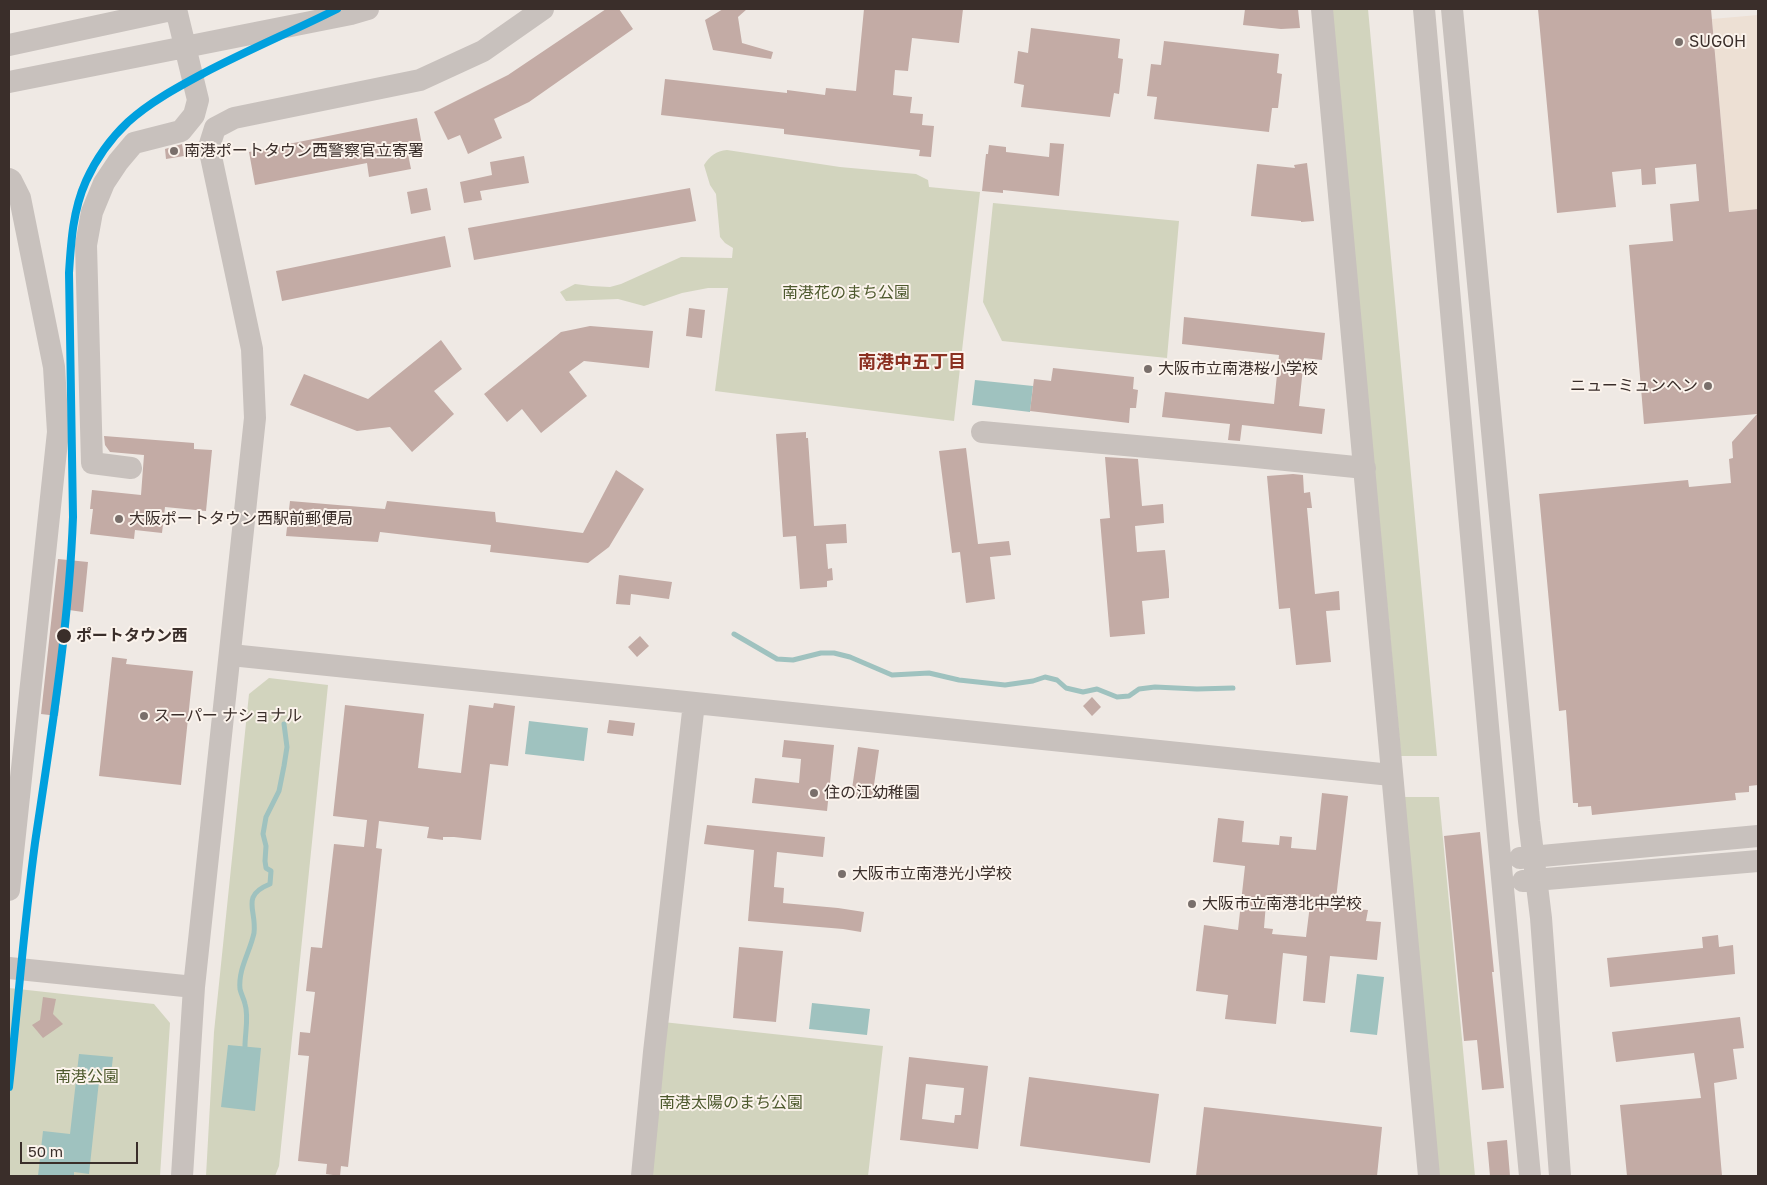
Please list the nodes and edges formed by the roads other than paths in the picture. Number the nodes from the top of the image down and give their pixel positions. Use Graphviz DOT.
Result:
graph roads {
  1 [pos="176,9"];
  2 [pos="368,9"];
  3 [pos="543,9"];
  4 [pos="1322,9"];
  5 [pos="1424,9"];
  6 [pos="1452,9"];
  7 [pos="9,45"];
  8 [pos="186,46"];
  9 [pos="9,82"];
  10 [pos="9,179"];
  11 [pos="982,432"];
  12 [pos="131,468"];
  13 [pos="1365,468"];
  14 [pos="231,655"];
  15 [pos="694,703"];
  16 [pos="1392,775"];
  17 [pos="1758,836"];
  18 [pos="1534,856"];
  19 [pos="1502,859"];
  20 [pos="1758,861"];
  21 [pos="1537,880"];
  22 [pos="1504,883"];
  23 [pos="9,890"];
  24 [pos="9,968"];
  25 [pos="194,987"];
  26 [pos="182,1176"];
  27 [pos="642,1176"];
  28 [pos="1429,1176"];
  29 [pos="1530,1176"];
  30 [pos="1560,1176"];
  1 -- 7 [label="street"];
  1 -- 8 [label="street"];
  2 -- 8 [label="street"];
  3 -- 14 [label="street"];
  4 -- 13 [label="street"];
  5 -- 19 [label="street"];
  6 -- 18 [label="street"];
  8 -- 9 [label="street"];
  8 -- 12 [label="street"];
  10 -- 23 [label="street"];
  11 -- 13 [label="street"];
  13 -- 16 [label="street"];
  14 -- 15 [label="street"];
  14 -- 25 [label="street"];
  15 -- 16 [label="street"];
  15 -- 27 [label="street"];
  16 -- 28 [label="street"];
  17 -- 18 [label="street"];
  18 -- 19 [label="street"];
  18 -- 21 [label="street"];
  19 -- 22 [label="street"];
  20 -- 21 [label="street"];
  21 -- 22 [label="street"];
  21 -- 30 [label="street"];
  22 -- 29 [label="street"];
  24 -- 25 [label="street"];
  25 -- 26 [label="street"];
}
